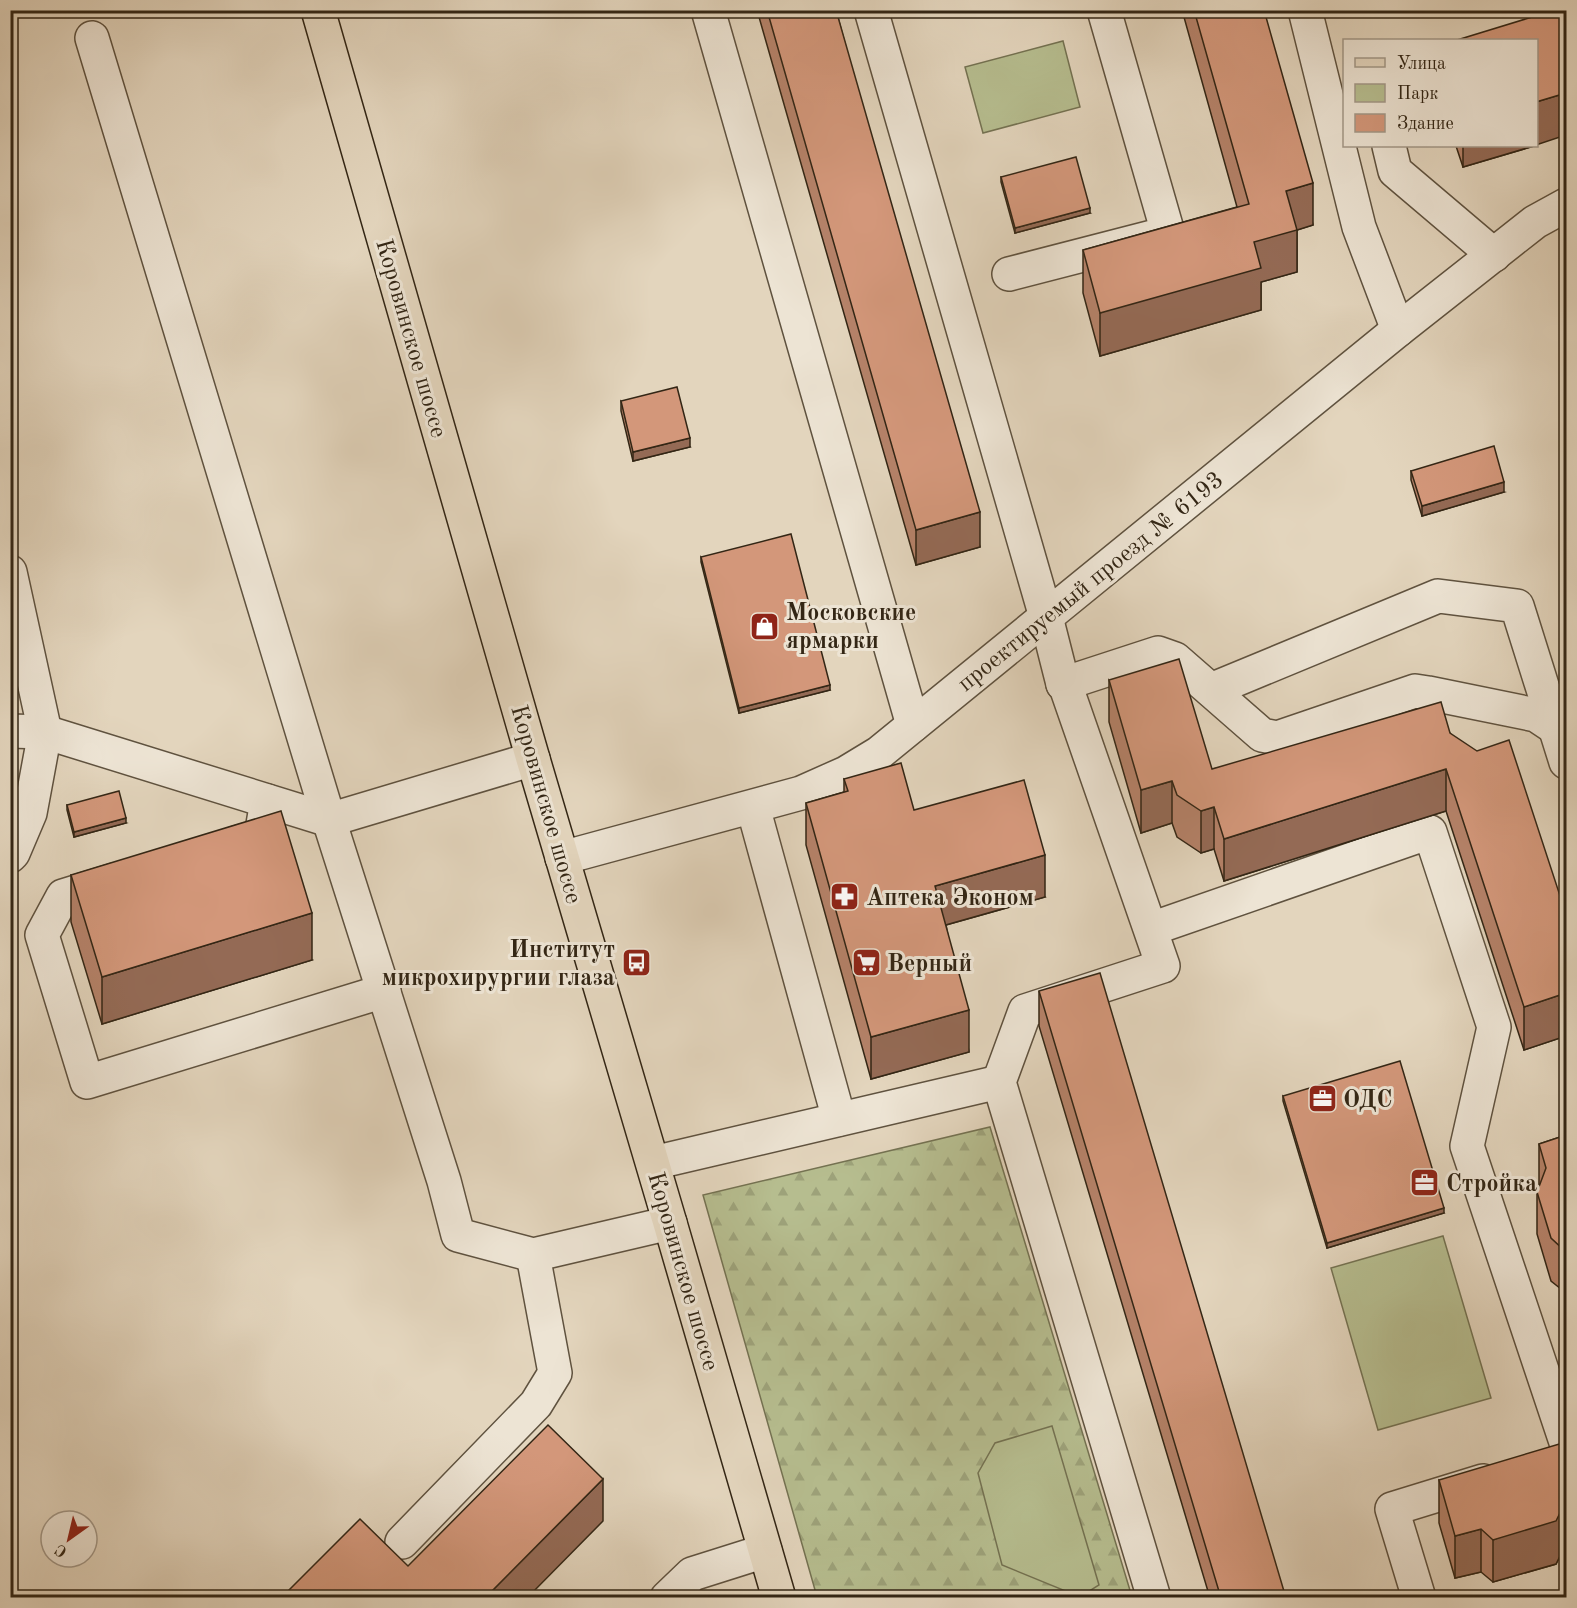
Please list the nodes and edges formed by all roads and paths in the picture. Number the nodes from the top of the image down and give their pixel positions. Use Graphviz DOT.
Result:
graph roads {
  1 [pos="318,10"];
  2 [pos="708,10"];
  3 [pos="871,10"];
  4 [pos="1104,10"];
  5 [pos="1305,10"];
  6 [pos="92,38"];
  7 [pos="1389,147"];
  8 [pos="1566,205"];
  9 [pos="1494,255"];
  10 [pos="1009,274"];
  11 [pos="1398,330"];
  12 [pos="10,572"];
  13 [pos="1046,617"];
  14 [pos="1063,684"];
  15 [pos="1210,690"];
  16 [pos="913,725"];
  17 [pos="1557,729"];
  18 [pos="10,731"];
  19 [pos="45,732"];
  20 [pos="533,759"];
  21 [pos="1566,762"];
  22 [pos="267,801"];
  23 [pos="753,807"];
  24 [pos="329,820"];
  25 [pos="206,852"];
  26 [pos="10,856"];
  27 [pos="562,858"];
  28 [pos="140,873"];
  29 [pos="1151,929"];
  30 [pos="384,992"];
  31 [pos="999,1082"];
  32 [pos="839,1119"];
  33 [pos="653,1163"];
  34 [pos="670,1223"];
  35 [pos="533,1255"];
  36 [pos="1559,1454"];
  37 [pos="1512,1473"];
  38 [pos="402,1542"];
  39 [pos="765,1551"];
  40 [pos="667,1598"];
  41 [pos="779,1598"];
  42 [pos="1154,1598"];
  43 [pos="1419,1598"];
  1 -- 20 [label="main road, Коровинское шоссе"];
  2 -- 16 [label="street"];
  3 -- 13 [label="street"];
  4 -- 10 [label="street"];
  5 -- 11 [label="street"];
  6 -- 24 [label="street"];
  7 -- 9 [label="street"];
  8 -- 9 [label="street, проектируемый проезд № 6193"];
  9 -- 11 [label="street, проектируемый проезд № 6193"];
  11 -- 13 [label="street, проектируемый проезд № 6193"];
  12 -- 19 [label="street"];
  13 -- 14 [label="street"];
  13 -- 16 [label="street, проектируемый проезд № 6193"];
  14 -- 15 [label="street"];
  14 -- 29 [label="street"];
  15 -- 17 [label="street"];
  15 -- 17 [label="street"];
  16 -- 23 [label="street, проектируемый проезд № 6193"];
  17 -- 21 [label="street"];
  18 -- 19 [label="street"];
  19 -- 22 [label="street"];
  19 -- 26 [label="street"];
  20 -- 24 [label="street"];
  20 -- 27 [label="main road, Коровинское шоссе"];
  22 -- 24 [label="street"];
  22 -- 25 [label="street"];
  23 -- 27 [label="street, проектируемый проезд № 6193"];
  23 -- 32 [label="street"];
  24 -- 30 [label="street"];
  27 -- 33 [label="main road, Коровинское шоссе"];
  28 -- 30 [label="street"];
  29 -- 31 [label="street"];
  29 -- 36 [label="street"];
  30 -- 35 [label="street"];
  31 -- 32 [label="street"];
  31 -- 42 [label="street"];
  32 -- 33 [label="street"];
  33 -- 34 [label="main road, Коровинское шоссе"];
  34 -- 35 [label="street"];
  34 -- 39 [label="main road, Коровинское шоссе"];
  35 -- 38 [label="street"];
  37 -- 43 [label="street"];
  39 -- 40 [label="street"];
  39 -- 41 [label="main road, Коровинское шоссе"];
}
